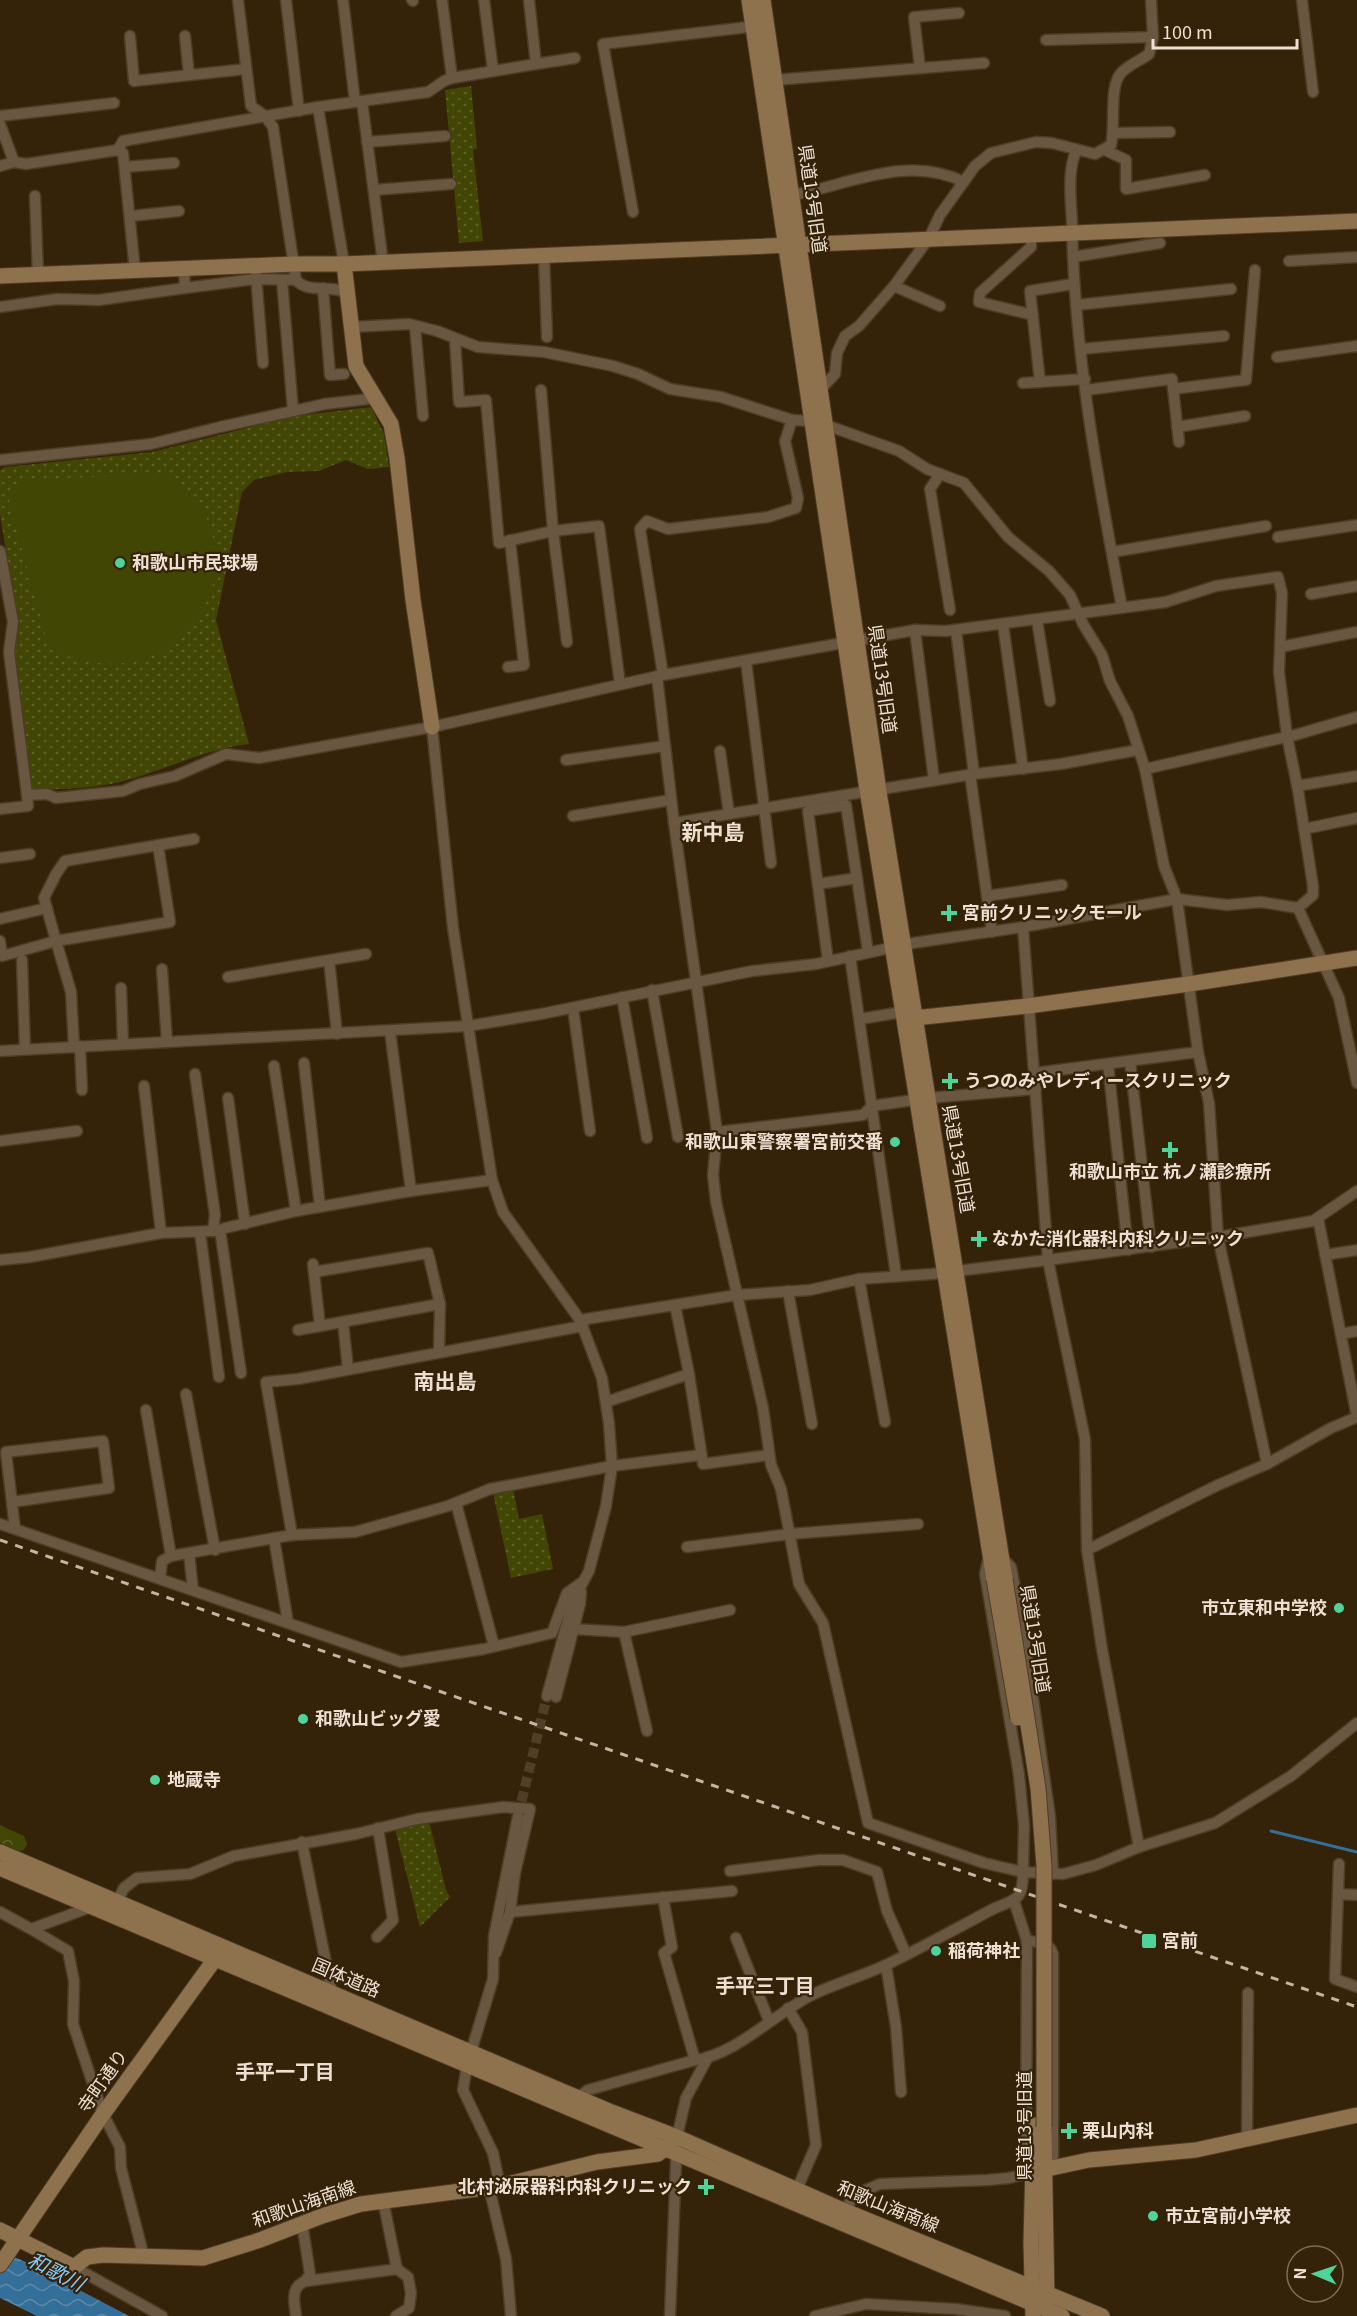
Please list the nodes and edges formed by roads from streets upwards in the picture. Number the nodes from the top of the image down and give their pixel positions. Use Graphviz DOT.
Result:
graph roads {
  1 [pos="238,0"];
  2 [pos="286,0"];
  3 [pos="343,0"];
  4 [pos="442,0"];
  5 [pos="484,0"];
  6 [pos="529,0"];
  7 [pos="749,0"];
  8 [pos="763,0"];
  9 [pos="1151,0"];
  10 [pos="1302,0"];
  11 [pos="958,13"];
  12 [pos="759,26"];
  13 [pos="130,36"];
  14 [pos="184,36"];
  15 [pos="1153,37"];
  16 [pos="1046,40"];
  17 [pos="575,58"];
  18 [pos="984,63"];
  19 [pos="536,64"];
  20 [pos="920,68"];
  21 [pos="246,69"];
  22 [pos="493,71"];
  23 [pos="189,75"];
  24 [pos="452,78"];
  25 [pos="775,80"];
  26 [pos="1313,92"];
  27 [pos="358,102"];
  28 [pos="114,103"];
  29 [pos="318,107"];
  30 [pos="299,111"];
  31 [pos="265,116"];
  32 [pos="0,117"];
  33 [pos="0,124"];
  34 [pos="1170,132"];
  35 [pos="1114,133"];
  36 [pos="445,136"];
  37 [pos="367,142"];
  38 [pos="118,150"];
  39 [pos="1105,150"];
  40 [pos="1076,151"];
  41 [pos="14,162"];
  42 [pos="174,163"];
  43 [pos="0,166"];
  44 [pos="125,167"];
  45 [pos="1204,175"];
  46 [pos="963,182"];
  47 [pos="451,184"];
  48 [pos="374,190"];
  49 [pos="792,195"];
  50 [pos="35,196"];
  51 [pos="179,211"];
  52 [pos="633,212"];
  53 [pos="131,216"];
  54 [pos="1357,221"];
  55 [pos="1072,232"];
  56 [pos="1031,234"];
  57 [pos="928,238"];
  58 [pos="1160,243"];
  59 [pos="792,245"];
  60 [pos="544,256"];
  61 [pos="1073,257"];
  62 [pos="1357,257"];
  63 [pos="1289,261"];
  64 [pos="383,263"];
  65 [pos="294,264"];
  66 [pos="344,264"];
  67 [pos="184,269"];
  68 [pos="1255,270"];
  69 [pos="135,271"];
  70 [pos="256,273"];
  71 [pos="38,274"];
  72 [pos="0,276"];
  73 [pos="282,280"];
  74 [pos="296,280"];
  75 [pos="1073,284"];
  76 [pos="894,286"];
  77 [pos="186,288"];
  78 [pos="323,288"];
  79 [pos="1231,289"];
  80 [pos="347,293"];
  81 [pos="1076,305"];
  82 [pos="940,306"];
  83 [pos="0,307"];
  84 [pos="1032,315"];
  85 [pos="415,326"];
  86 [pos="352,327"];
  87 [pos="1224,336"];
  88 [pos="547,337"];
  89 [pos="455,339"];
  90 [pos="1357,346"];
  91 [pos="1081,349"];
  92 [pos="1277,357"];
  93 [pos="263,363"];
  94 [pos="345,374"];
  95 [pos="1040,382"];
  96 [pos="1023,383"];
  97 [pos="1086,384"];
  98 [pos="1173,389"];
  99 [pos="541,390"];
  100 [pos="820,390"];
  101 [pos="376,398"];
  102 [pos="293,411"];
  103 [pos="423,416"];
  104 [pos="1245,416"];
  105 [pos="792,420"];
  106 [pos="818,423"];
  107 [pos="1177,427"];
  108 [pos="1179,442"];
  109 [pos="0,460"];
  110 [pos="940,474"];
  111 [pos="1357,525"];
  112 [pos="1266,526"];
  113 [pos="553,531"];
  114 [pos="1278,537"];
  115 [pos="510,540"];
  116 [pos="0,551"];
  117 [pos="1112,552"];
  118 [pos="1357,586"];
  119 [pos="1311,594"];
  120 [pos="1122,608"];
  121 [pos="950,610"];
  122 [pos="1079,613"];
  123 [pos="1037,620"];
  124 [pos="1003,624"];
  125 [pos="915,630"];
  126 [pos="956,630"];
  127 [pos="5,632"];
  128 [pos="1357,632"];
  129 [pos="851,641"];
  130 [pos="567,642"];
  131 [pos="1280,647"];
  132 [pos="746,661"];
  133 [pos="508,667"];
  134 [pos="660,676"];
  135 [pos="620,684"];
  136 [pos="1050,701"];
  137 [pos="1357,717"];
  138 [pos="432,727"];
  139 [pos="1287,736"];
  140 [pos="665,746"];
  141 [pos="1138,750"];
  142 [pos="720,751"];
  143 [pos="566,760"];
  144 [pos="1023,769"];
  145 [pos="1145,769"];
  146 [pos="972,774"];
  147 [pos="1357,776"];
  148 [pos="933,780"];
  149 [pos="1298,786"];
  150 [pos="873,790"];
  151 [pos="27,795"];
  152 [pos="671,800"];
  153 [pos="765,808"];
  154 [pos="0,809"];
  155 [pos="729,814"];
  156 [pos="573,816"];
  157 [pos="1357,818"];
  158 [pos="674,823"];
  159 [pos="1304,829"];
  160 [pos="194,839"];
  161 [pos="158,845"];
  162 [pos="30,854"];
  163 [pos="0,858"];
  164 [pos="771,863"];
  165 [pos="857,878"];
  166 [pos="818,884"];
  167 [pos="1062,885"];
  168 [pos="987,896"];
  169 [pos="1177,900"];
  170 [pos="47,908"];
  171 [pos="1298,908"];
  172 [pos="0,919"];
  173 [pos="1023,927"];
  174 [pos="992,932"];
  175 [pos="0,941"];
  176 [pos="56,941"];
  177 [pos="898,946"];
  178 [pos="868,952"];
  179 [pos="366,954"];
  180 [pos="850,956"];
  181 [pos="1357,958"];
  182 [pos="22,960"];
  183 [pos="329,960"];
  184 [pos="828,961"];
  185 [pos="1324,962"];
  186 [pos="162,969"];
  187 [pos="228,977"];
  188 [pos="696,983"];
  189 [pos="1190,984"];
  190 [pos="121,988"];
  191 [pos="652,990"];
  192 [pos="622,997"];
  193 [pos="1028,1006"];
  194 [pos="573,1008"];
  195 [pos="907,1016"];
  196 [pos="860,1019"];
  197 [pos="468,1026"];
  198 [pos="390,1031"];
  199 [pos="337,1034"];
  200 [pos="167,1042"];
  201 [pos="123,1044"];
  202 [pos="77,1047"];
  203 [pos="25,1049"];
  204 [pos="0,1051"];
  205 [pos="1198,1052"];
  206 [pos="1130,1061"];
  207 [pos="304,1063"];
  208 [pos="1108,1064"];
  209 [pos="274,1066"];
  210 [pos="1035,1073"];
  211 [pos="195,1074"];
  212 [pos="1357,1083"];
  213 [pos="144,1086"];
  214 [pos="1036,1089"];
  215 [pos="82,1090"];
  216 [pos="228,1098"];
  217 [pos="922,1099"];
  218 [pos="872,1106"];
  219 [pos="77,1131"];
  220 [pos="590,1131"];
  221 [pos="717,1132"];
  222 [pos="678,1137"];
  223 [pos="647,1138"];
  224 [pos="1139,1139"];
  225 [pos="0,1141"];
  226 [pos="1117,1141"];
  227 [pos="492,1180"];
  228 [pos="411,1191"];
  229 [pos="1357,1191"];
  230 [pos="320,1207"];
  231 [pos="296,1211"];
  232 [pos="1318,1218"];
  233 [pos="245,1224"];
  234 [pos="217,1230"];
  235 [pos="200,1232"];
  236 [pos="161,1233"];
  237 [pos="1218,1237"];
  238 [pos="1151,1246"];
  239 [pos="1128,1250"];
  240 [pos="1357,1250"];
  241 [pos="1325,1255"];
  242 [pos="0,1260"];
  243 [pos="1048,1260"];
  244 [pos="951,1272"];
  245 [pos="896,1275"];
  246 [pos="859,1279"];
  247 [pos="788,1291"];
  248 [pos="737,1295"];
  249 [pos="440,1304"];
  250 [pos="675,1305"];
  251 [pos="343,1322"];
  252 [pos="582,1323"];
  253 [pos="320,1326"];
  254 [pos="298,1330"];
  255 [pos="1357,1331"];
  256 [pos="1341,1334"];
  257 [pos="439,1352"];
  258 [pos="348,1369"];
  259 [pos="241,1373"];
  260 [pos="689,1374"];
  261 [pos="219,1377"];
  262 [pos="186,1394"];
  263 [pos="606,1402"];
  264 [pos="146,1410"];
  265 [pos="1357,1417"];
  266 [pos="885,1422"];
  267 [pos="812,1424"];
  268 [pos="701,1455"];
  269 [pos="769,1455"];
  270 [pos="1267,1464"];
  271 [pos="612,1466"];
  272 [pos="12,1502"];
  273 [pos="456,1503"];
  274 [pos="0,1524"];
  275 [pos="918,1524"];
  276 [pos="15,1529"];
  277 [pos="790,1534"];
  278 [pos="292,1535"];
  279 [pos="274,1538"];
  280 [pos="687,1547"];
  281 [pos="215,1550"];
  282 [pos="1087,1550"];
  283 [pos="189,1553"];
  284 [pos="996,1555"];
  285 [pos="171,1556"];
  286 [pos="160,1579"];
  287 [pos="581,1583"];
  288 [pos="193,1590"];
  289 [pos="730,1610"];
  290 [pos="288,1623"];
  291 [pos="573,1629"];
  292 [pos="624,1632"];
  293 [pos="495,1647"];
  294 [pos="1357,1723"];
  295 [pos="647,1731"];
  296 [pos="518,1816"];
  297 [pos="378,1828"];
  298 [pos="302,1842"];
  299 [pos="1139,1847"];
  300 [pos="0,1852"];
  301 [pos="1339,1864"];
  302 [pos="0,1868"];
  303 [pos="730,1871"];
  304 [pos="1023,1872"];
  305 [pos="1053,1874"];
  306 [pos="732,1891"];
  307 [pos="1338,1894"];
  308 [pos="1357,1895"];
  309 [pos="663,1897"];
  310 [pos="94,1900"];
  311 [pos="1014,1901"];
  312 [pos="117,1902"];
  313 [pos="0,1912"];
  314 [pos="510,1912"];
  315 [pos="31,1929"];
  316 [pos="377,1937"];
  317 [pos="736,1938"];
  318 [pos="1027,1941"];
  319 [pos="219,1953"];
  320 [pos="906,1953"];
  321 [pos="494,1959"];
  322 [pos="886,1965"];
  323 [pos="1357,1987"];
  324 [pos="1248,1993"];
  325 [pos="332,1994"];
  326 [pos="788,2008"];
  327 [pos="769,2021"];
  328 [pos="470,2059"];
  329 [pos="707,2059"];
  330 [pos="696,2061"];
  331 [pos="901,2092"];
  332 [pos="578,2098"];
  333 [pos="104,2114"];
  334 [pos="1357,2115"];
  335 [pos="677,2137"];
  336 [pos="1247,2139"];
  337 [pos="671,2151"];
  338 [pos="1039,2170"];
  339 [pos="494,2187"];
  340 [pos="794,2196"];
  341 [pos="383,2200"];
  342 [pos="842,2217"];
  343 [pos="302,2223"];
  344 [pos="0,2230"];
  345 [pos="15,2245"];
  346 [pos="144,2257"];
  347 [pos="0,2265"];
  348 [pos="74,2268"];
  349 [pos="397,2269"];
  350 [pos="307,2281"];
  351 [pos="1040,2290"];
  352 [pos="1040,2311"];
  353 [pos="162,2316"];
  354 [pos="296,2316"];
  355 [pos="396,2316"];
  356 [pos="511,2316"];
  357 [pos="670,2316"];
  358 [pos="815,2316"];
  359 [pos="1005,2316"];
  360 [pos="1062,2316"];
  361 [pos="1102,2316"];
  1 -- 21 [label="street"];
  2 -- 30 [label="street"];
  3 -- 27 [label="street"];
  4 -- 24 [label="street"];
  5 -- 22 [label="street"];
  6 -- 19 [label="street"];
  7 -- 12 [label="street, 県道13号旧道"];
  8 -- 12 [label="street, 県道13号旧道"];
  9 -- 15 [label="street"];
  10 -- 26 [label="street"];
  11 -- 20 [label="street"];
  12 -- 25 [label="street, 県道13号旧道"];
  12 -- 52 [label="street"];
  12 -- 59 [label="street, 県道13号旧道"];
  13 -- 23 [label="street"];
  14 -- 23 [label="street"];
  15 -- 16 [label="street"];
  15 -- 35 [label="street"];
  17 -- 19 [label="street"];
  18 -- 20 [label="street"];
  19 -- 22 [label="street"];
  20 -- 25 [label="street"];
  21 -- 23 [label="street"];
  21 -- 31 [label="street"];
  22 -- 24 [label="street"];
  24 -- 27 [label="street"];
  25 -- 49 [label="street, 県道13号旧道"];
  27 -- 29 [label="street"];
  27 -- 37 [label="street"];
  28 -- 32 [label="street"];
  29 -- 30 [label="street"];
  29 -- 66 [label="street"];
  30 -- 31 [label="street"];
  31 -- 38 [label="street"];
  31 -- 65 [label="street"];
  33 -- 41 [label="street"];
  34 -- 35 [label="street"];
  35 -- 39 [label="street"];
  36 -- 37 [label="street"];
  37 -- 48 [label="street"];
  38 -- 41 [label="street"];
  38 -- 44 [label="street"];
  39 -- 40 [label="street"];
  39 -- 45 [label="street"];
  40 -- 46 [label="street"];
  40 -- 55 [label="street"];
  41 -- 43 [label="street"];
  42 -- 44 [label="street"];
  44 -- 53 [label="street"];
  46 -- 49 [label="street"];
  46 -- 57 [label="street"];
  47 -- 48 [label="street"];
  48 -- 64 [label="street"];
  49 -- 59 [label="street, 県道13号旧道"];
  50 -- 71 [label="street"];
  51 -- 53 [label="street"];
  53 -- 69 [label="street"];
  54 -- 55 [label="street"];
  55 -- 56 [label="street"];
  55 -- 61 [label="street"];
  56 -- 57 [label="street"];
  56 -- 84 [label="street"];
  57 -- 59 [label="street"];
  57 -- 76 [label="street"];
  58 -- 61 [label="street"];
  59 -- 60 [label="street"];
  59 -- 100 [label="street, 県道13号旧道"];
  59 -- 106 [label="street, 県道13号旧道"];
  60 -- 64 [label="street"];
  60 -- 88 [label="street"];
  61 -- 75 [label="street"];
  62 -- 63 [label="street"];
  64 -- 66 [label="street"];
  65 -- 66 [label="street"];
  65 -- 70 [label="street"];
  65 -- 74 [label="street"];
  66 -- 80 [label="street"];
  67 -- 69 [label="street"];
  67 -- 70 [label="street"];
  67 -- 77 [label="street"];
  68 -- 98 [label="street"];
  69 -- 71 [label="street"];
  70 -- 73 [label="street"];
  70 -- 77 [label="street"];
  70 -- 93 [label="street"];
  71 -- 72 [label="street"];
  73 -- 74 [label="street"];
  73 -- 102 [label="street"];
  74 -- 78 [label="street"];
  75 -- 81 [label="street"];
  75 -- 84 [label="street"];
  76 -- 82 [label="street"];
  76 -- 100 [label="street"];
  77 -- 83 [label="street"];
  78 -- 80 [label="street"];
  78 -- 94 [label="street"];
  79 -- 81 [label="street"];
  80 -- 86 [label="street"];
  81 -- 91 [label="street"];
  84 -- 95 [label="street"];
  85 -- 86 [label="street"];
  85 -- 89 [label="street"];
  85 -- 103 [label="street"];
  86 -- 101 [label="street"];
  87 -- 91 [label="street"];
  89 -- 105 [label="street"];
  89 -- 115 [label="street"];
  90 -- 92 [label="street"];
  91 -- 97 [label="street"];
  95 -- 96 [label="street"];
  95 -- 97 [label="street"];
  97 -- 98 [label="street"];
  97 -- 117 [label="street"];
  98 -- 107 [label="street"];
  99 -- 113 [label="street"];
  100 -- 106 [label="street, 県道13号旧道"];
  101 -- 102 [label="street"];
  101 -- 138 [label="street"];
  102 -- 109 [label="street"];
  104 -- 107 [label="street"];
  105 -- 106 [label="street"];
  105 -- 134 [label="street"];
  106 -- 110 [label="street"];
  106 -- 129 [label="street, 県道13号旧道"];
  107 -- 108 [label="street"];
  110 -- 121 [label="street"];
  110 -- 122 [label="street"];
  111 -- 114 [label="street"];
  112 -- 117 [label="street"];
  113 -- 115 [label="street"];
  113 -- 130 [label="street"];
  113 -- 135 [label="street"];
  115 -- 133 [label="street"];
  116 -- 127 [label="street"];
  117 -- 120 [label="street"];
  118 -- 119 [label="street"];
  120 -- 122 [label="street"];
  120 -- 131 [label="street"];
  122 -- 123 [label="street"];
  122 -- 141 [label="street"];
  123 -- 124 [label="street"];
  123 -- 136 [label="street"];
  124 -- 126 [label="street"];
  124 -- 144 [label="street"];
  125 -- 126 [label="street"];
  125 -- 129 [label="street"];
  125 -- 148 [label="street"];
  126 -- 146 [label="street"];
  127 -- 151 [label="street"];
  128 -- 131 [label="street"];
  129 -- 132 [label="street"];
  129 -- 150 [label="street, 県道13号旧道"];
  131 -- 139 [label="street"];
  132 -- 134 [label="street"];
  132 -- 153 [label="street"];
  134 -- 135 [label="street"];
  134 -- 140 [label="street"];
  135 -- 138 [label="street"];
  137 -- 139 [label="street"];
  138 -- 151 [label="street"];
  138 -- 197 [label="street"];
  139 -- 145 [label="street"];
  139 -- 149 [label="street"];
  140 -- 143 [label="street"];
  140 -- 152 [label="street"];
  141 -- 144 [label="street"];
  141 -- 145 [label="street"];
  142 -- 155 [label="street"];
  144 -- 146 [label="street"];
  145 -- 169 [label="street"];
  146 -- 148 [label="street"];
  146 -- 168 [label="street"];
  147 -- 149 [label="street"];
  148 -- 150 [label="street"];
  149 -- 159 [label="street"];
  150 -- 153 [label="street"];
  150 -- 177 [label="street, 県道13号旧道"];
  151 -- 154 [label="street"];
  152 -- 156 [label="street"];
  152 -- 158 [label="street"];
  153 -- 155 [label="street"];
  153 -- 164 [label="street"];
  155 -- 158 [label="street"];
  157 -- 159 [label="street"];
  158 -- 188 [label="street"];
  159 -- 171 [label="street"];
  160 -- 161 [label="street"];
  161 -- 170 [label="street"];
  161 -- 176 [label="street"];
  162 -- 163 [label="street"];
  165 -- 166 [label="street"];
  165 -- 166 [label="street"];
  165 -- 178 [label="street"];
  166 -- 184 [label="street"];
  167 -- 168 [label="street"];
  168 -- 174 [label="street"];
  169 -- 171 [label="street"];
  169 -- 173 [label="street"];
  169 -- 189 [label="street"];
  170 -- 172 [label="street"];
  170 -- 176 [label="street"];
  171 -- 185 [label="street"];
  173 -- 174 [label="street"];
  173 -- 193 [label="street"];
  174 -- 177 [label="street"];
  175 -- 176 [label="street"];
  176 -- 202 [label="street"];
  177 -- 178 [label="street"];
  177 -- 195 [label="street, 県道13号旧道"];
  178 -- 180 [label="street"];
  179 -- 183 [label="street"];
  180 -- 184 [label="street"];
  180 -- 196 [label="street"];
  181 -- 185 [label="street"];
  182 -- 203 [label="street"];
  183 -- 187 [label="street"];
  183 -- 199 [label="street"];
  184 -- 188 [label="street"];
  185 -- 189 [label="street"];
  185 -- 212 [label="street"];
  186 -- 200 [label="street"];
  188 -- 191 [label="street"];
  188 -- 221 [label="street"];
  189 -- 193 [label="street"];
  189 -- 205 [label="street"];
  190 -- 201 [label="street"];
  191 -- 192 [label="street"];
  191 -- 222 [label="street"];
  192 -- 194 [label="street"];
  192 -- 223 [label="street"];
  193 -- 195 [label="street"];
  193 -- 210 [label="street"];
  194 -- 197 [label="street"];
  194 -- 220 [label="street"];
  195 -- 196 [label="street"];
  195 -- 217 [label="street, 県道13号旧道"];
  196 -- 218 [label="street"];
  197 -- 198 [label="street"];
  197 -- 227 [label="street"];
  198 -- 199 [label="street"];
  198 -- 228 [label="street"];
  199 -- 200 [label="street"];
  200 -- 201 [label="street"];
  201 -- 202 [label="street"];
  202 -- 203 [label="street"];
  202 -- 215 [label="street"];
  203 -- 204 [label="street"];
  205 -- 206 [label="street"];
  205 -- 237 [label="street"];
  206 -- 208 [label="street"];
  206 -- 224 [label="street"];
  207 -- 230 [label="street"];
  208 -- 210 [label="street"];
  208 -- 226 [label="street"];
  209 -- 231 [label="street"];
  210 -- 214 [label="street"];
  211 -- 234 [label="street"];
  213 -- 236 [label="street"];
  214 -- 217 [label="street"];
  214 -- 243 [label="street"];
  216 -- 233 [label="street"];
  217 -- 218 [label="street"];
  217 -- 244 [label="street, 県道13号旧道"];
  218 -- 221 [label="street"];
  218 -- 245 [label="street"];
  219 -- 225 [label="street"];
  221 -- 248 [label="street"];
  224 -- 226 [label="street"];
  224 -- 238 [label="street"];
  226 -- 239 [label="street"];
  227 -- 228 [label="street"];
  227 -- 252 [label="street"];
  228 -- 230 [label="street"];
  229 -- 232 [label="street"];
  230 -- 231 [label="street"];
  231 -- 233 [label="street"];
  232 -- 237 [label="street"];
  232 -- 241 [label="street"];
  233 -- 234 [label="street"];
  234 -- 235 [label="street"];
  234 -- 259 [label="street"];
  235 -- 236 [label="street"];
  235 -- 261 [label="street"];
  236 -- 242 [label="street"];
  237 -- 238 [label="street"];
  237 -- 270 [label="street"];
  238 -- 239 [label="street"];
  239 -- 243 [label="street"];
  240 -- 241 [label="street"];
  241 -- 256 [label="street"];
  243 -- 244 [label="street"];
  243 -- 282 [label="street"];
  244 -- 245 [label="street"];
  244 -- 284 [label="street, 県道13号旧道"];
  245 -- 246 [label="street"];
  246 -- 247 [label="street"];
  246 -- 266 [label="street"];
  247 -- 248 [label="street"];
  247 -- 267 [label="street"];
  248 -- 250 [label="street"];
  248 -- 269 [label="street"];
  249 -- 251 [label="street"];
  249 -- 253 [label="street"];
  249 -- 257 [label="street"];
  250 -- 252 [label="street"];
  250 -- 260 [label="street"];
  251 -- 253 [label="street"];
  251 -- 258 [label="street"];
  252 -- 257 [label="street"];
  252 -- 263 [label="street"];
  253 -- 254 [label="street"];
  255 -- 256 [label="street"];
  256 -- 265 [label="street"];
  257 -- 258 [label="street"];
  258 -- 278 [label="street"];
  260 -- 263 [label="street"];
  260 -- 268 [label="street"];
  262 -- 281 [label="street"];
  263 -- 271 [label="street"];
  264 -- 285 [label="street"];
  265 -- 270 [label="street"];
  268 -- 269 [label="street"];
  268 -- 271 [label="street"];
  269 -- 277 [label="street"];
  270 -- 282 [label="street"];
  271 -- 273 [label="street"];
  271 -- 287 [label="street"];
  272 -- 272 [label="street"];
  272 -- 276 [label="street"];
  273 -- 278 [label="street"];
  273 -- 293 [label="street"];
  274 -- 276 [label="street"];
  275 -- 277 [label="street"];
  276 -- 286 [label="street"];
  277 -- 280 [label="street"];
  277 -- 304 [label="street"];
  278 -- 279 [label="street"];
  279 -- 281 [label="street"];
  279 -- 290 [label="street"];
  281 -- 283 [label="street"];
  282 -- 299 [label="street"];
  283 -- 285 [label="street"];
  283 -- 288 [label="street"];
  284 -- 304 [label="street"];
  284 -- 305 [label="street"];
  284 -- 338 [label="street, 県道13号旧道, bridge"];
  285 -- 286 [label="street"];
  286 -- 288 [label="street"];
  287 -- 291 [label="street"];
  287 -- 291 [label="street"];
  287 -- 293 [label="street"];
  288 -- 290 [label="street"];
  289 -- 292 [label="street"];
  290 -- 293 [label="street"];
  291 -- 292 [label="street"];
  292 -- 295 [label="street"];
  294 -- 299 [label="street"];
  296 -- 321 [label="street"];
  297 -- 298 [label="street"];
  297 -- 314 [label="street"];
  297 -- 316 [label="street"];
  298 -- 312 [label="street"];
  298 -- 325 [label="street"];
  299 -- 305 [label="street"];
  300 -- 310 [label="street, 国体道路"];
  301 -- 307 [label="street"];
  302 -- 310 [label="street, 国体道路"];
  303 -- 320 [label="street"];
  304 -- 305 [label="street"];
  304 -- 311 [label="street"];
  306 -- 309 [label="street"];
  307 -- 308 [label="street"];
  307 -- 323 [label="street"];
  309 -- 314 [label="street"];
  309 -- 330 [label="street"];
  310 -- 312 [label="street, 国体道路"];
  310 -- 315 [label="street"];
  310 -- 319 [label="street, 国体道路"];
  311 -- 318 [label="street"];
  311 -- 320 [label="street"];
  312 -- 319 [label="street, 国体道路"];
  313 -- 315 [label="street"];
  314 -- 321 [label="street"];
  315 -- 333 [label="street"];
  317 -- 327 [label="street"];
  318 -- 338 [label="street"];
  318 -- 338 [label="street"];
  319 -- 325 [label="street, 国体道路"];
  319 -- 328 [label="street, 国体道路"];
  319 -- 333 [label="street, 寺町通り"];
  320 -- 322 [label="street"];
  321 -- 328 [label="street"];
  322 -- 326 [label="street"];
  322 -- 331 [label="street"];
  324 -- 336 [label="street"];
  325 -- 328 [label="street, 国体道路"];
  326 -- 327 [label="street"];
  326 -- 340 [label="street"];
  327 -- 329 [label="street"];
  328 -- 332 [label="street, 国体道路"];
  328 -- 337 [label="street, 国体道路"];
  328 -- 339 [label="street"];
  329 -- 330 [label="street"];
  329 -- 335 [label="street"];
  330 -- 332 [label="street"];
  332 -- 335 [label="street, 国体道路"];
  333 -- 345 [label="street, 寺町通り"];
  333 -- 346 [label="street"];
  334 -- 336 [label="street"];
  335 -- 337 [label="street"];
  335 -- 340 [label="street, 和歌山海南線"];
  336 -- 338 [label="street"];
  337 -- 339 [label="street, 和歌山海南線"];
  337 -- 340 [label="street, 和歌山海南線"];
  337 -- 357 [label="street"];
  338 -- 342 [label="street"];
  338 -- 351 [label="street, 県道13号旧道"];
  339 -- 341 [label="street, 和歌山海南線"];
  339 -- 356 [label="street"];
  340 -- 342 [label="street, 和歌山海南線"];
  341 -- 343 [label="street, 和歌山海南線"];
  341 -- 349 [label="street"];
  342 -- 351 [label="street, 和歌山海南線"];
  342 -- 352 [label="street, 和歌山海南線"];
  343 -- 346 [label="street, 和歌山海南線"];
  343 -- 350 [label="street"];
  344 -- 345 [label="street"];
  345 -- 347 [label="street, 寺町通り"];
  345 -- 348 [label="street"];
  346 -- 348 [label="street, 和歌山海南線"];
  348 -- 353 [label="street"];
  349 -- 350 [label="street"];
  349 -- 355 [label="street"];
  350 -- 354 [label="street"];
  351 -- 352 [label="street, 県道13号旧道"];
  351 -- 361 [label="street, 和歌山海南線"];
  352 -- 360 [label="street, 和歌山海南線"];
  358 -- 359 [label="street"];
}
